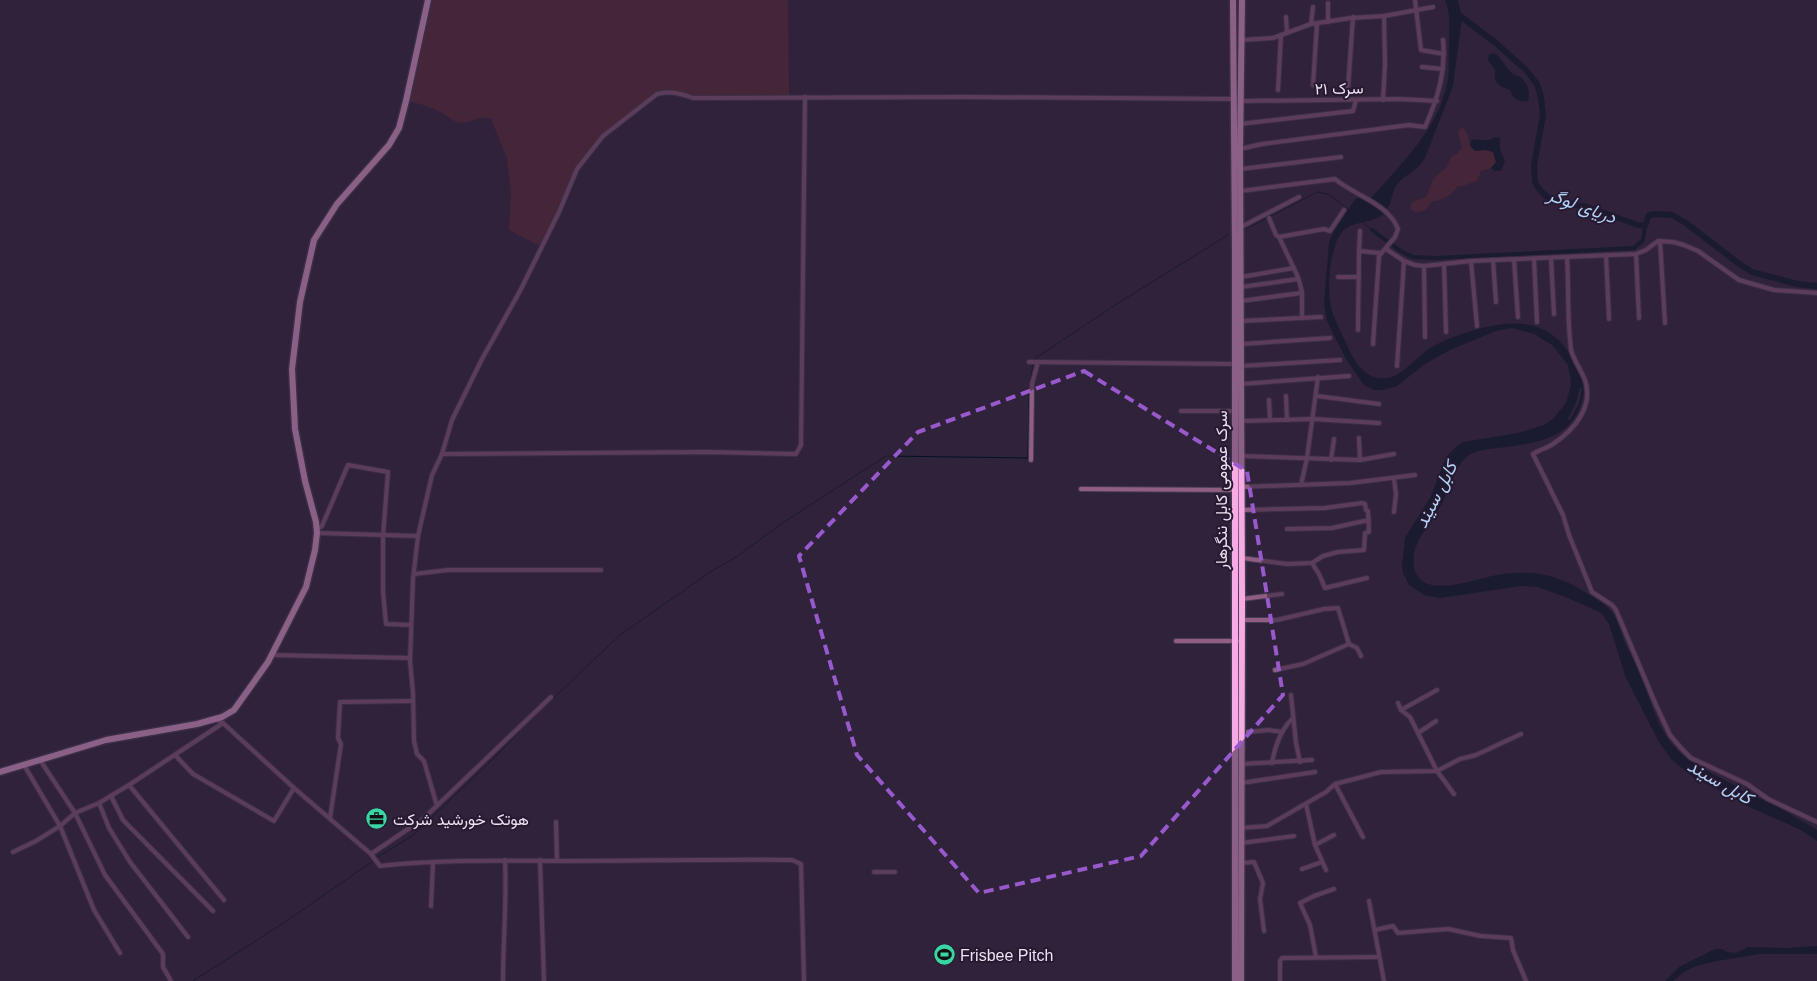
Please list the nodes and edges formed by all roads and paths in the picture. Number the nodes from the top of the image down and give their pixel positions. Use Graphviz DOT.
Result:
graph roads {
  1 [pos="428,0"];
  2 [pos="1233,0"];
  3 [pos="1242,0"];
  4 [pos="1415,0"];
  5 [pos="1328,3"];
  6 [pos="1313,7"];
  7 [pos="1434,8"];
  8 [pos="1417,10"];
  9 [pos="1286,16"];
  10 [pos="1384,16"];
  11 [pos="1352,17"];
  12 [pos="1328,22"];
  13 [pos="1317,23"];
  14 [pos="1311,24"];
  15 [pos="1286,33"];
  16 [pos="1281,35"];
  17 [pos="1242,40"];
  18 [pos="1443,40"];
  19 [pos="1444,54"];
  20 [pos="1422,67"];
  21 [pos="1443,69"];
  22 [pos="1313,85"];
  23 [pos="1348,88"];
  24 [pos="1278,90"];
  25 [pos="805,97"];
  26 [pos="1239,100"];
  27 [pos="1356,100"];
  28 [pos="1383,100"];
  29 [pos="1437,101"];
  30 [pos="1240,124"];
  31 [pos="1240,149"];
  32 [pos="1341,156"];
  33 [pos="1242,169"];
  34 [pos="1241,191"];
  35 [pos="1299,197"];
  36 [pos="1344,210"];
  37 [pos="1270,218"];
  38 [pos="1241,227"];
  39 [pos="1360,231"];
  40 [pos="1279,236"];
  41 [pos="1660,241"];
  42 [pos="1388,245"];
  43 [pos="1359,251"];
  44 [pos="1380,253"];
  45 [pos="1636,254"];
  46 [pos="1606,255"];
  47 [pos="1568,257"];
  48 [pos="1551,258"];
  49 [pos="1534,259"];
  50 [pos="1494,260"];
  51 [pos="1514,260"];
  52 [pos="1404,261"];
  53 [pos="1471,262"];
  54 [pos="1444,264"];
  55 [pos="1424,266"];
  56 [pos="1294,268"];
  57 [pos="1242,277"];
  58 [pos="1338,277"];
  59 [pos="1359,277"];
  60 [pos="1298,279"];
  61 [pos="1241,287"];
  62 [pos="1301,294"];
  63 [pos="1817,294"];
  64 [pos="1241,300"];
  65 [pos="1496,302"];
  66 [pos="1554,314"];
  67 [pos="1321,317"];
  68 [pos="1518,317"];
  69 [pos="1302,318"];
  70 [pos="1640,318"];
  71 [pos="1608,319"];
  72 [pos="1241,321"];
  73 [pos="1537,322"];
  74 [pos="1665,323"];
  75 [pos="1477,326"];
  76 [pos="1358,330"];
  77 [pos="1446,332"];
  78 [pos="1425,337"];
  79 [pos="1330,338"];
  80 [pos="1241,344"];
  81 [pos="1373,344"];
  82 [pos="1340,360"];
  83 [pos="1029,362"];
  84 [pos="1038,362"];
  85 [pos="1239,365"];
  86 [pos="1397,366"];
  87 [pos="1349,376"];
  88 [pos="1318,377"];
  89 [pos="1241,384"];
  90 [pos="1286,396"];
  91 [pos="1316,396"];
  92 [pos="1269,400"];
  93 [pos="1379,404"];
  94 [pos="1182,411"];
  95 [pos="1235,411"];
  96 [pos="1313,419"];
  97 [pos="1270,420"];
  98 [pos="1287,420"];
  99 [pos="1241,422"];
  100 [pos="1379,423"];
  101 [pos="1360,438"];
  102 [pos="1334,440"];
  103 [pos="442,454"];
  104 [pos="1394,454"];
  105 [pos="1241,456"];
  106 [pos="1307,458"];
  107 [pos="1031,460"];
  108 [pos="1331,460"];
  109 [pos="1360,460"];
  110 [pos="1415,475"];
  111 [pos="1394,479"];
  112 [pos="1302,485"];
  113 [pos="1081,488"];
  114 [pos="1238,489"];
  115 [pos="1241,510"];
  116 [pos="1394,512"];
  117 [pos="1369,520"];
  118 [pos="1286,529"];
  119 [pos="317,531"];
  120 [pos="384,536"];
  121 [pos="418,536"];
  122 [pos="1242,558"];
  123 [pos="1312,563"];
  124 [pos="601,570"];
  125 [pos="414,574"];
  126 [pos="1367,578"];
  127 [pos="1282,594"];
  128 [pos="1242,599"];
  129 [pos="1242,620"];
  130 [pos="411,625"];
  131 [pos="1176,641"];
  132 [pos="1238,641"];
  133 [pos="1349,644"];
  134 [pos="271,655"];
  135 [pos="1361,656"];
  136 [pos="410,658"];
  137 [pos="1275,670"];
  138 [pos="1437,690"];
  139 [pos="1291,696"];
  140 [pos="550,697"];
  141 [pos="413,701"];
  142 [pos="1398,703"];
  143 [pos="1401,710"];
  144 [pos="1293,718"];
  145 [pos="215,719"];
  146 [pos="1436,721"];
  147 [pos="223,723"];
  148 [pos="1248,732"];
  149 [pos="1282,732"];
  150 [pos="1418,732"];
  151 [pos="1521,734"];
  152 [pos="175,755"];
  153 [pos="40,760"];
  154 [pos="1312,760"];
  155 [pos="1300,762"];
  156 [pos="1272,763"];
  157 [pos="24,764"];
  158 [pos="1241,764"];
  159 [pos="1437,771"];
  160 [pos="0,772"];
  161 [pos="1315,772"];
  162 [pos="1241,783"];
  163 [pos="1335,784"];
  164 [pos="129,785"];
  165 [pos="294,788"];
  166 [pos="1454,794"];
  167 [pos="111,796"];
  168 [pos="99,803"];
  169 [pos="1306,804"];
  170 [pos="436,806"];
  171 [pos="75,813"];
  172 [pos="330,818"];
  173 [pos="556,822"];
  174 [pos="1817,822"];
  175 [pos="60,826"];
  176 [pos="1241,828"];
  177 [pos="1334,835"];
  178 [pos="1294,836"];
  179 [pos="1363,837"];
  180 [pos="1241,843"];
  181 [pos="1314,845"];
  182 [pos="13,852"];
  183 [pos="371,854"];
  184 [pos="505,860"];
  185 [pos="540,860"];
  186 [pos="557,861"];
  187 [pos="1322,862"];
  188 [pos="434,863"];
  189 [pos="1241,863"];
  190 [pos="1302,869"];
  191 [pos="1326,870"];
  192 [pos="874,872"];
  193 [pos="895,872"];
  194 [pos="1334,889"];
  195 [pos="224,900"];
  196 [pos="1369,901"];
  197 [pos="431,906"];
  198 [pos="213,911"];
  199 [pos="1375,930"];
  200 [pos="1264,931"];
  201 [pos="188,937"];
  202 [pos="120,953"];
  203 [pos="1316,957"];
  204 [pos="1379,957"];
  205 [pos="171,981"];
  206 [pos="503,981"];
  207 [pos="544,981"];
  208 [pos="804,981"];
  209 [pos="1234,981"];
  210 [pos="1241,981"];
  211 [pos="1280,981"];
  212 [pos="1384,981"];
  213 [pos="1526,981"];
  1 -- 119 [label="highway"];
  2 -- 26 [label="highway, سرک عمومی کابل ننگرهار"];
  3 -- 17 [label="highway, سرک عمومی کابل ننگرهار"];
  4 -- 8 [label="street"];
  5 -- 12 [label="street"];
  6 -- 14 [label="street"];
  7 -- 8 [label="street"];
  8 -- 10 [label="street"];
  8 -- 19 [label="street"];
  9 -- 15 [label="street"];
  10 -- 11 [label="street"];
  10 -- 28 [label="street"];
  11 -- 12 [label="street"];
  11 -- 23 [label="street"];
  12 -- 13 [label="street"];
  13 -- 14 [label="street"];
  13 -- 22 [label="street"];
  14 -- 15 [label="street"];
  15 -- 16 [label="street"];
  16 -- 17 [label="street"];
  16 -- 24 [label="street"];
  17 -- 26 [label="highway, سرک عمومی کابل ننگرهار"];
  18 -- 19 [label="street"];
  19 -- 21 [label="street"];
  20 -- 21 [label="street"];
  21 -- 29 [label="street"];
  25 -- 26 [label="street, سرک ۲۱"];
  25 -- 103 [label="street, سرک ۲۱"];
  25 -- 103 [label="street"];
  26 -- 27 [label="street, سرک ۲۱"];
  26 -- 30 [label="highway, سرک عمومی کابل ننگرهار"];
  26 -- 85 [label="highway, سرک عمومی کابل ننگرهار"];
  27 -- 28 [label="street, سرک ۲۱"];
  27 -- 30 [label="street"];
  28 -- 29 [label="street, سرک ۲۱"];
  29 -- 31 [label="street"];
  30 -- 31 [label="highway, سرک عمومی کابل ننگرهار"];
  31 -- 33 [label="highway, سرک عمومی کابل ننگرهار"];
  32 -- 33 [label="street"];
  33 -- 34 [label="highway, سرک عمومی کابل ننگرهار"];
  34 -- 38 [label="highway, سرک عمومی کابل ننگرهار"];
  34 -- 42 [label="street"];
  35 -- 38 [label="street"];
  36 -- 40 [label="street"];
  37 -- 40 [label="street"];
  38 -- 57 [label="highway, سرک عمومی کابل ننگرهار"];
  39 -- 43 [label="street"];
  40 -- 56 [label="street"];
  41 -- 45 [label="street"];
  41 -- 63 [label="street"];
  41 -- 74 [label="street"];
  42 -- 44 [label="street"];
  42 -- 52 [label="street"];
  43 -- 44 [label="street"];
  43 -- 59 [label="street"];
  44 -- 81 [label="street"];
  45 -- 46 [label="street"];
  45 -- 70 [label="street"];
  46 -- 47 [label="street"];
  46 -- 71 [label="street"];
  47 -- 48 [label="street"];
  47 -- 174 [label="street"];
  48 -- 49 [label="street"];
  48 -- 66 [label="street"];
  49 -- 51 [label="street"];
  49 -- 73 [label="street"];
  50 -- 51 [label="street"];
  50 -- 53 [label="street"];
  50 -- 65 [label="street"];
  51 -- 68 [label="street"];
  52 -- 55 [label="street"];
  52 -- 86 [label="street"];
  53 -- 54 [label="street"];
  53 -- 75 [label="street"];
  54 -- 55 [label="street"];
  54 -- 77 [label="street"];
  55 -- 78 [label="street"];
  56 -- 57 [label="street"];
  56 -- 60 [label="street"];
  57 -- 61 [label="highway, سرک عمومی کابل ننگرهار"];
  58 -- 59 [label="street"];
  59 -- 76 [label="street"];
  60 -- 61 [label="street"];
  60 -- 62 [label="street"];
  61 -- 64 [label="highway, سرک عمومی کابل ننگرهار"];
  62 -- 64 [label="street"];
  62 -- 69 [label="street"];
  64 -- 72 [label="highway, سرک عمومی کابل ننگرهار"];
  67 -- 69 [label="street"];
  69 -- 72 [label="street"];
  72 -- 80 [label="highway, سرک عمومی کابل ننگرهار"];
  79 -- 80 [label="street"];
  80 -- 85 [label="highway, سرک عمومی کابل ننگرهار"];
  82 -- 85 [label="street"];
  83 -- 84 [label="street"];
  84 -- 85 [label="street"];
  84 -- 107 [label="street"];
  85 -- 89 [label="highway, سرک عمومی کابل ننگرهار"];
  85 -- 95 [label="highway, سرک عمومی کابل ننگرهار"];
  87 -- 88 [label="street"];
  88 -- 89 [label="street"];
  88 -- 91 [label="street"];
  89 -- 99 [label="highway, سرک عمومی کابل ننگرهار"];
  90 -- 98 [label="street"];
  91 -- 93 [label="street"];
  91 -- 96 [label="street"];
  92 -- 97 [label="street"];
  94 -- 95 [label="street"];
  95 -- 114 [label="highway, سرک عمومی کابل ننگرهار"];
  96 -- 98 [label="street"];
  96 -- 100 [label="street"];
  96 -- 106 [label="street"];
  97 -- 98 [label="street"];
  97 -- 99 [label="street"];
  99 -- 105 [label="highway, سرک عمومی کابل ننگرهار"];
  101 -- 109 [label="street"];
  102 -- 108 [label="street"];
  103 -- 121 [label="street, سرک ۲۱"];
  104 -- 109 [label="street"];
  105 -- 106 [label="street"];
  105 -- 114 [label="highway, سرک عمومی کابل ننگرهار"];
  106 -- 108 [label="street"];
  106 -- 112 [label="street"];
  108 -- 109 [label="street"];
  110 -- 111 [label="street"];
  111 -- 112 [label="street"];
  111 -- 116 [label="street"];
  112 -- 114 [label="street"];
  113 -- 114 [label="street"];
  114 -- 115 [label="highway, سرک عمومی کابل ننگرهار"];
  114 -- 132 [label="highway, سرک عمومی کابل ننگرهار"];
  115 -- 117 [label="street"];
  115 -- 122 [label="highway, سرک عمومی کابل ننگرهار"];
  117 -- 118 [label="street"];
  117 -- 123 [label="street"];
  119 -- 120 [label="street"];
  119 -- 120 [label="street"];
  119 -- 134 [label="highway"];
  120 -- 121 [label="street"];
  120 -- 130 [label="street"];
  121 -- 125 [label="street, سرک ۲۱"];
  122 -- 123 [label="street"];
  122 -- 128 [label="highway, سرک عمومی کابل ننگرهار"];
  123 -- 126 [label="street"];
  124 -- 125 [label="street"];
  125 -- 130 [label="street, سرک ۲۱"];
  127 -- 128 [label="street"];
  128 -- 129 [label="highway, سرک عمومی کابل ننگرهار"];
  129 -- 132 [label="highway, سرک عمومی کابل ننگرهار"];
  129 -- 133 [label="street"];
  130 -- 136 [label="street, سرک ۲۱"];
  131 -- 132 [label="street"];
  132 -- 158 [label="highway, سرک عمومی کابل ننگرهار"];
  132 -- 209 [label="highway, سرک عمومی کابل ننگرهار"];
  133 -- 135 [label="street"];
  133 -- 137 [label="street"];
  134 -- 136 [label="street"];
  134 -- 145 [label="highway"];
  136 -- 141 [label="street, سرک ۲۱"];
  138 -- 143 [label="street"];
  139 -- 144 [label="street"];
  140 -- 170 [label="street"];
  141 -- 170 [label="street, سرک ۲۱"];
  141 -- 172 [label="street"];
  142 -- 143 [label="street"];
  143 -- 150 [label="street"];
  144 -- 149 [label="street"];
  144 -- 155 [label="street"];
  145 -- 147 [label="street"];
  145 -- 153 [label="highway"];
  146 -- 150 [label="street"];
  147 -- 152 [label="street"];
  147 -- 165 [label="street"];
  148 -- 149 [label="street"];
  149 -- 156 [label="street"];
  150 -- 159 [label="street"];
  151 -- 159 [label="street"];
  152 -- 164 [label="street"];
  152 -- 165 [label="street"];
  153 -- 157 [label="highway"];
  153 -- 171 [label="street"];
  154 -- 155 [label="street"];
  155 -- 156 [label="street"];
  156 -- 158 [label="street"];
  157 -- 160 [label="highway"];
  157 -- 175 [label="street"];
  158 -- 162 [label="highway, سرک عمومی کابل ننگرهار"];
  159 -- 163 [label="street"];
  159 -- 166 [label="street"];
  161 -- 162 [label="street"];
  162 -- 176 [label="highway, سرک عمومی کابل ننگرهار"];
  163 -- 169 [label="street"];
  163 -- 179 [label="street"];
  164 -- 167 [label="street"];
  164 -- 195 [label="street"];
  165 -- 172 [label="street"];
  167 -- 168 [label="street"];
  167 -- 198 [label="street"];
  168 -- 171 [label="street"];
  168 -- 201 [label="street"];
  169 -- 176 [label="street"];
  169 -- 181 [label="street"];
  170 -- 183 [label="street"];
  171 -- 175 [label="street"];
  171 -- 205 [label="street"];
  172 -- 183 [label="street"];
  173 -- 186 [label="street"];
  175 -- 182 [label="street"];
  175 -- 202 [label="street"];
  176 -- 180 [label="highway, سرک عمومی کابل ننگرهار"];
  177 -- 181 [label="street"];
  178 -- 180 [label="street"];
  180 -- 189 [label="highway, سرک عمومی کابل ننگرهار"];
  181 -- 187 [label="street"];
  183 -- 188 [label="street"];
  184 -- 185 [label="street"];
  184 -- 188 [label="street"];
  184 -- 206 [label="street"];
  185 -- 186 [label="street"];
  185 -- 207 [label="street"];
  186 -- 208 [label="street"];
  187 -- 190 [label="street"];
  187 -- 191 [label="street"];
  188 -- 197 [label="street"];
  189 -- 200 [label="street"];
  189 -- 210 [label="highway, سرک عمومی کابل ننگرهار"];
  192 -- 193 [label="street"];
  194 -- 203 [label="street"];
  196 -- 199 [label="street"];
  199 -- 204 [label="street"];
  199 -- 213 [label="street"];
  203 -- 204 [label="street"];
  203 -- 211 [label="street"];
  204 -- 212 [label="street"];
}
